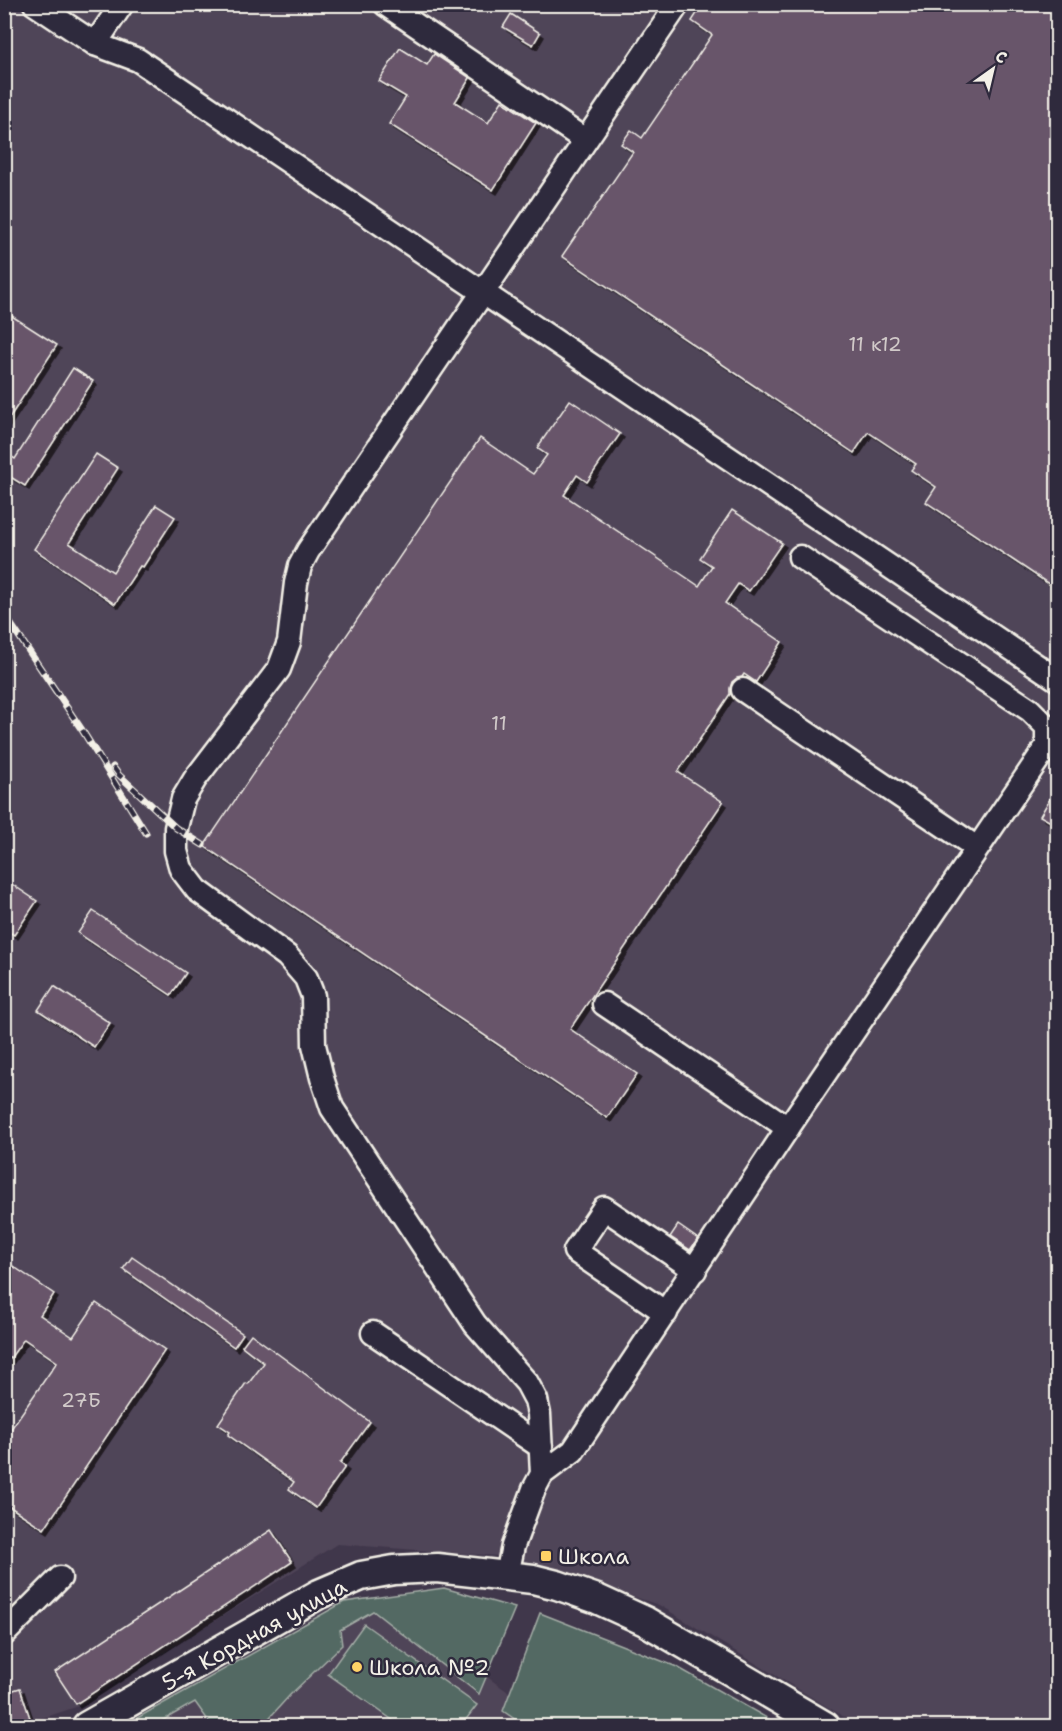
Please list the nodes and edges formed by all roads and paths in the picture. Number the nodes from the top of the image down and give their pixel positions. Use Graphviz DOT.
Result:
graph roads {
  1 [pos="35,4"];
  2 [pos="122,4"];
  3 [pos="385,4"];
  4 [pos="678,4"];
  5 [pos="95,44"];
  6 [pos="585,140"];
  7 [pos="483,292"];
  8 [pos="800,557"];
  9 [pos="1058,680"];
  10 [pos="743,690"];
  11 [pos="977,848"];
  12 [pos="604,1004"];
  13 [pos="788,1128"];
  14 [pos="694,1270"];
  15 [pos="666,1313"];
  16 [pos="374,1333"];
  17 [pos="541,1447"];
  18 [pos="542,1474"];
  19 [pos="507,1575"];
  20 [pos="60,1578"];
  21 [pos="4,1634"];
  22 [pos="87,1726"];
  23 [pos="825,1726"];
  1 -- 5 [label="lane"];
  2 -- 5 [label="lane"];
  3 -- 6 [label="lane"];
  4 -- 6 [label="lane"];
  5 -- 7 [label="lane"];
  6 -- 7 [label="lane"];
  7 -- 9 [label="lane"];
  7 -- 17 [label="lane"];
  8 -- 11 [label="lane"];
  10 -- 11 [label="lane"];
  11 -- 13 [label="lane"];
  12 -- 13 [label="lane"];
  13 -- 14 [label="lane"];
  14 -- 15 [label="lane"];
  14 -- 15 [label="lane"];
  15 -- 18 [label="lane"];
  16 -- 17 [label="lane"];
  17 -- 18 [label="lane"];
  18 -- 19 [label="lane"];
  19 -- 22 [label="main road, 5-я Кордная улица"];
  19 -- 23 [label="main road, 5-я Кордная улица"];
  20 -- 21 [label="lane"];
}
